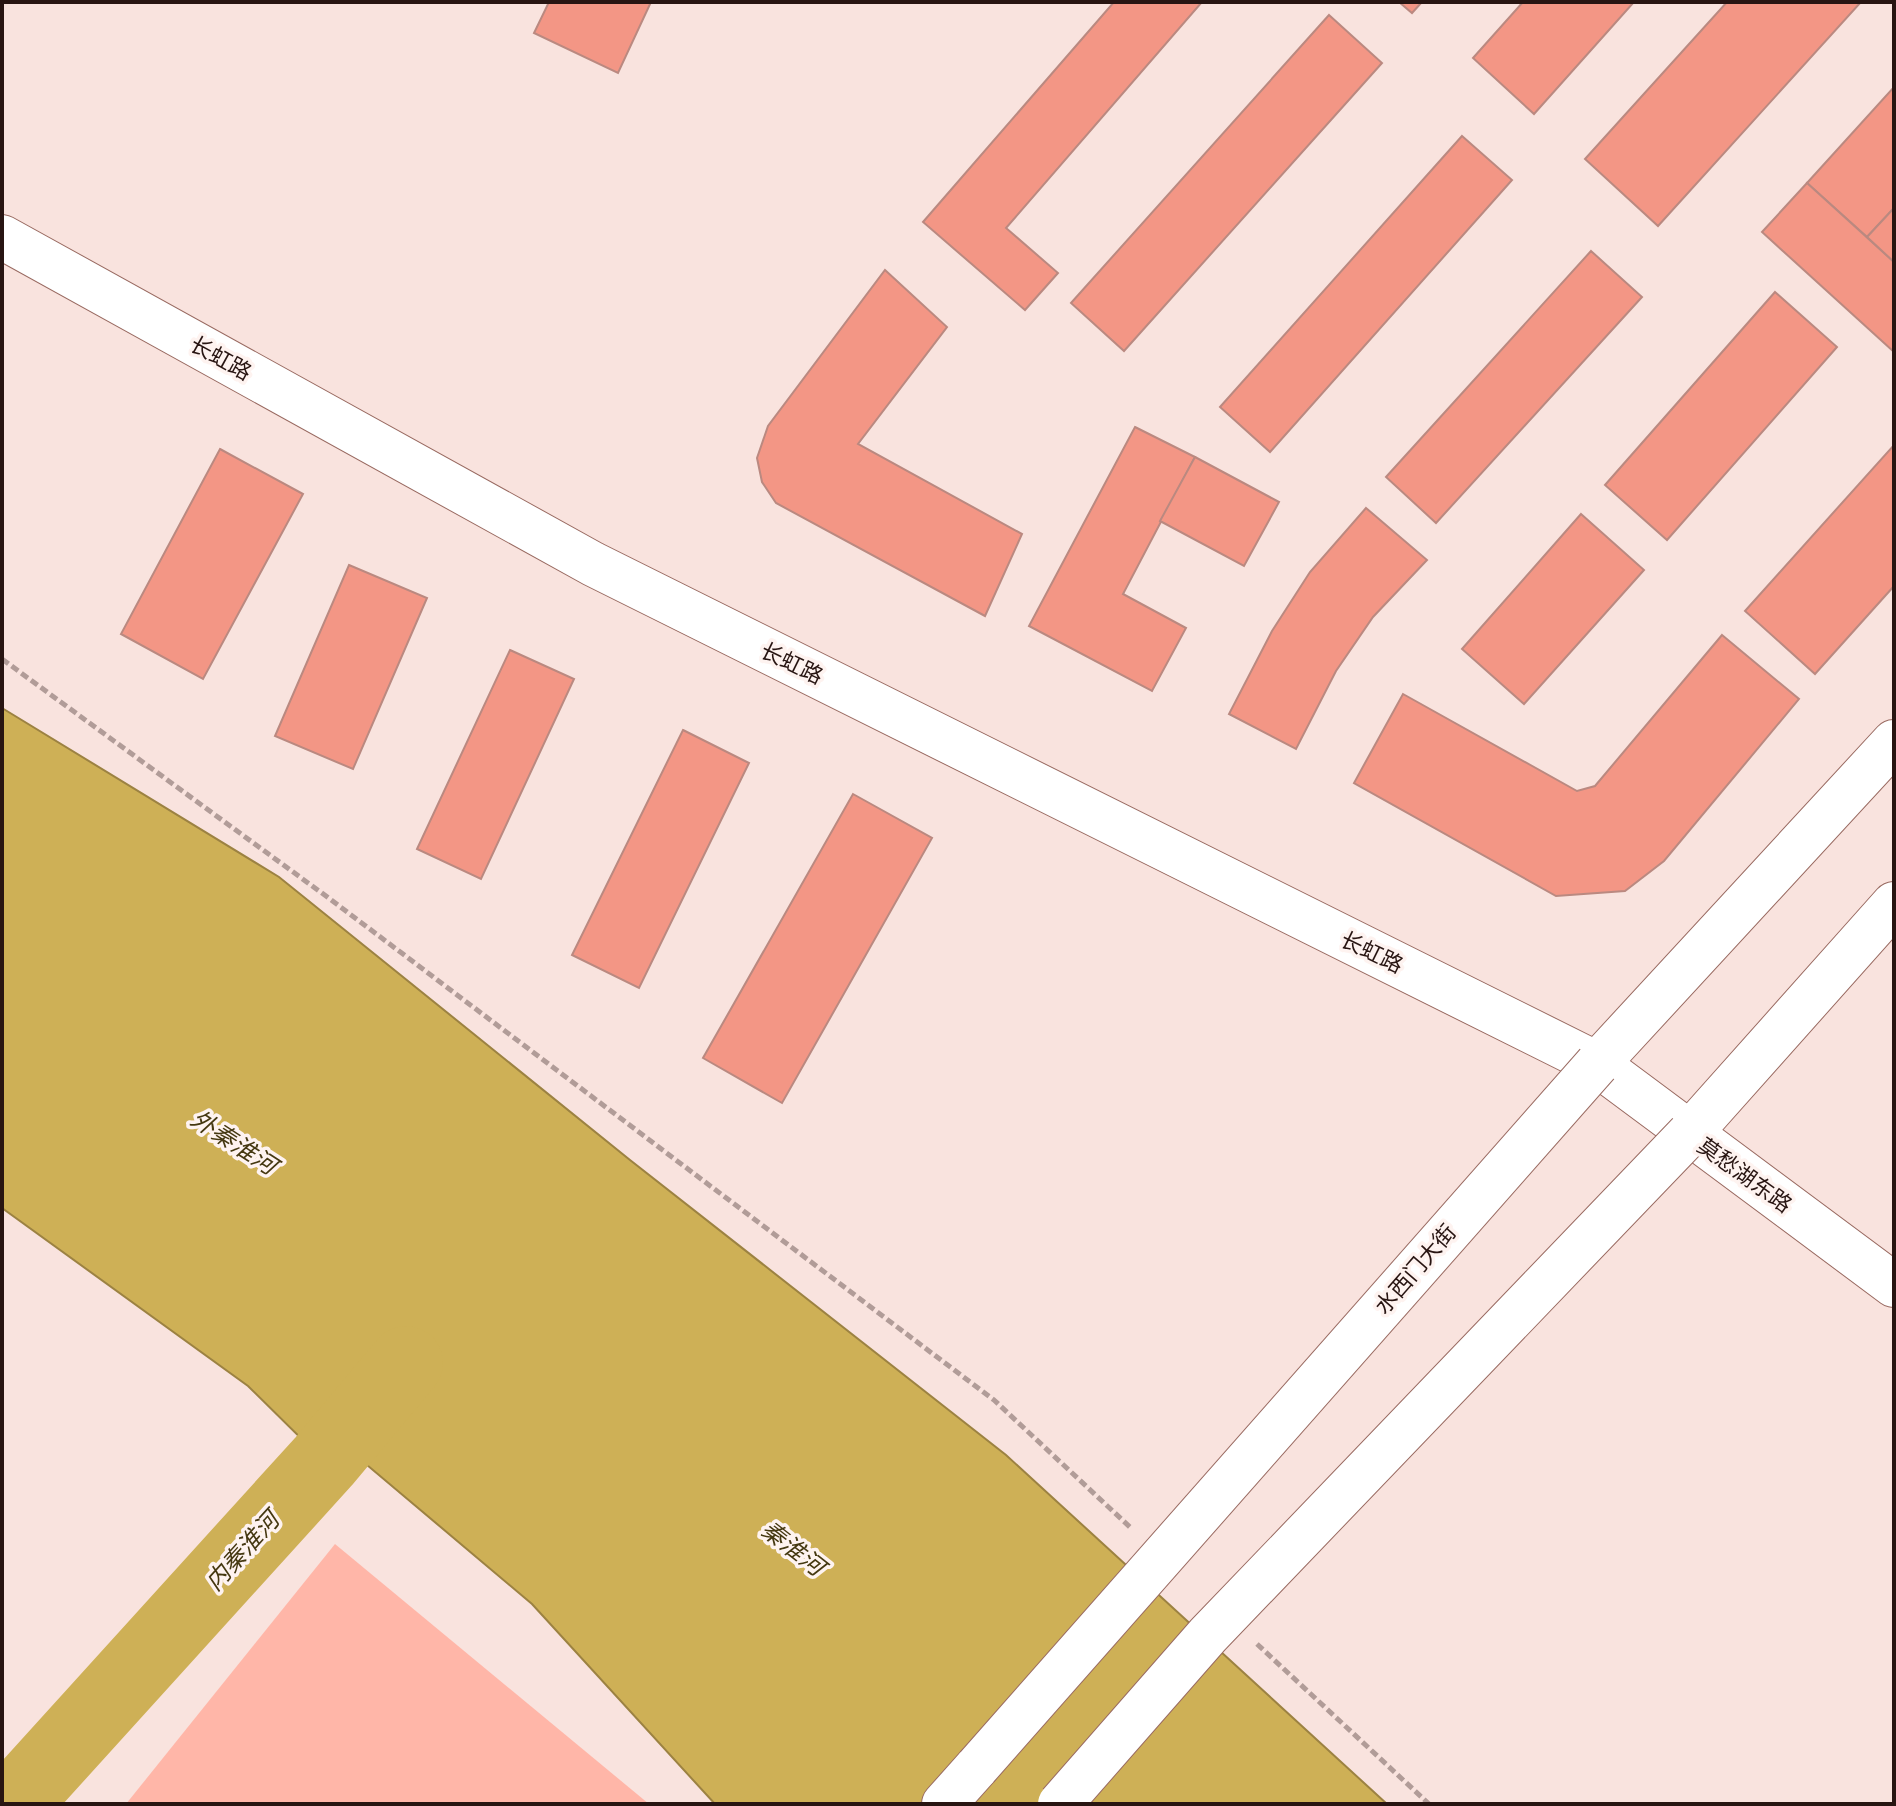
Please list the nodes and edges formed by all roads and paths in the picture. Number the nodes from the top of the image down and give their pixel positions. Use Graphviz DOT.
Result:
graph roads {
  1 [pos="2,237"];
  2 [pos="2,659"];
  3 [pos="1894,742"];
  4 [pos="1894,904"];
  5 [pos="1597,1064"];
  6 [pos="1689,1134"];
  7 [pos="1894,1285"];
  8 [pos="1143,1538"];
  9 [pos="1246,1634"];
  10 [pos="944,1804"];
  11 [pos="1060,1804"];
  12 [pos="1429,1804"];
  1 -- 5 [label="main road, 长虹路"];
  2 -- 8 [label="path"];
  3 -- 5 [label="main road, 水西门大街"];
  4 -- 6 [label="main road"];
  5 -- 6 [label="main road, 莫愁湖东路"];
  5 -- 10 [label="main road, 水西门大街, bridge"];
  6 -- 7 [label="main road, 莫愁湖东路"];
  6 -- 11 [label="main road, bridge"];
  9 -- 12 [label="path"];
}
